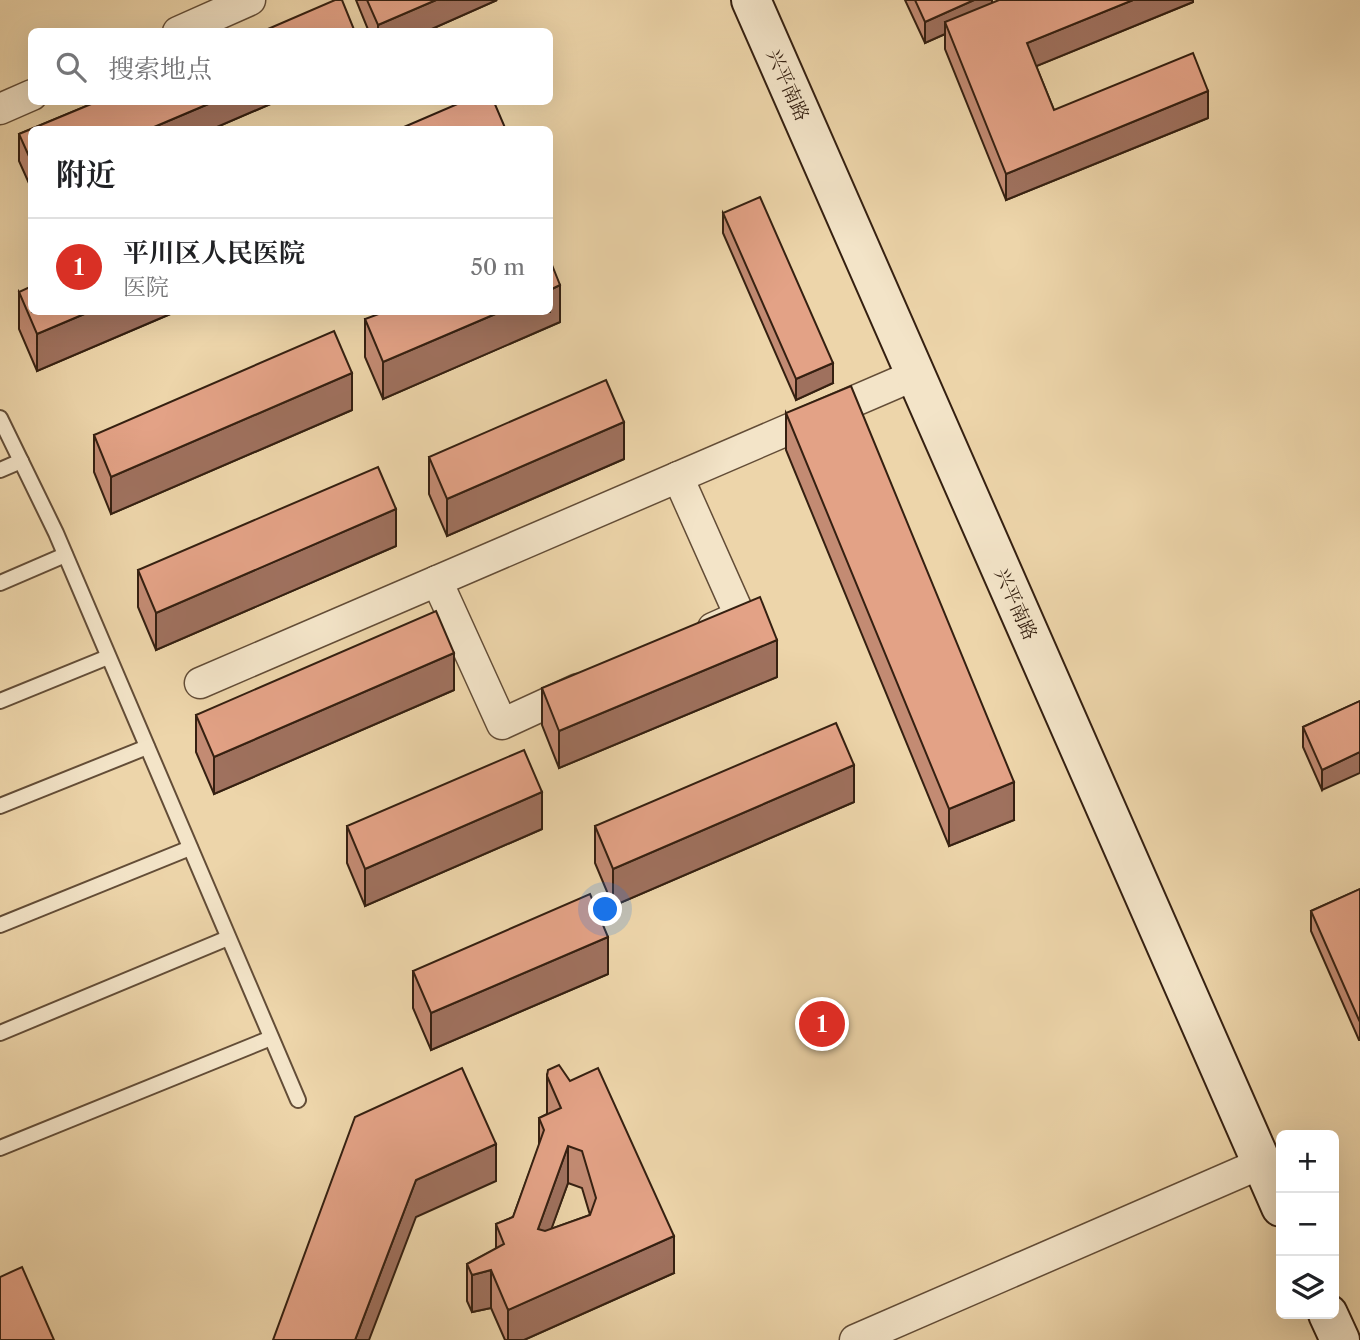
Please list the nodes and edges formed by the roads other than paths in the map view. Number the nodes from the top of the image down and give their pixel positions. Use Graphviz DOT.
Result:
graph roads {
  1 [pos="250,0"];
  2 [pos="751,0"];
  3 [pos="187,28"];
  4 [pos="28,97"];
  5 [pos="0,109"];
  6 [pos="915,375"];
  7 [pos="0,418"];
  8 [pos="21,461"];
  9 [pos="0,470"];
  10 [pos="678,477"];
  11 [pos="65,555"];
  12 [pos="437,581"];
  13 [pos="0,583"];
  14 [pos="690,638"];
  15 [pos="108,657"];
  16 [pos="602,678"];
  17 [pos="200,683"];
  18 [pos="0,701"];
  19 [pos="147,747"];
  20 [pos="0,806"];
  21 [pos="190,848"];
  22 [pos="0,925"];
  23 [pos="228,938"];
  24 [pos="0,1033"];
  25 [pos="271,1038"];
  26 [pos="298,1100"];
  27 [pos="0,1148"];
  28 [pos="1262,1163"];
  29 [pos="1276,1196"];
  30 [pos="1330,1319"];
  31 [pos="855,1340"];
  32 [pos="1340,1340"];
  1 -- 3 [label="street"];
  2 -- 6 [label="main road, 兴平南路"];
  4 -- 5 [label="street"];
  6 -- 10 [label="street"];
  6 -- 28 [label="main road, 兴平南路"];
  7 -- 8 [label="lane"];
  8 -- 9 [label="lane"];
  8 -- 11 [label="lane"];
  10 -- 12 [label="street"];
  10 -- 14 [label="street"];
  11 -- 13 [label="lane"];
  11 -- 15 [label="lane"];
  12 -- 16 [label="street"];
  12 -- 17 [label="street"];
  15 -- 18 [label="lane"];
  15 -- 19 [label="lane"];
  19 -- 20 [label="lane"];
  19 -- 21 [label="lane"];
  21 -- 22 [label="lane"];
  21 -- 23 [label="lane"];
  23 -- 24 [label="lane"];
  23 -- 25 [label="lane"];
  25 -- 26 [label="lane"];
  25 -- 27 [label="lane"];
  28 -- 29 [label="main road, 兴平南路"];
  28 -- 31 [label="street"];
  30 -- 32 [label="main road"];
}
